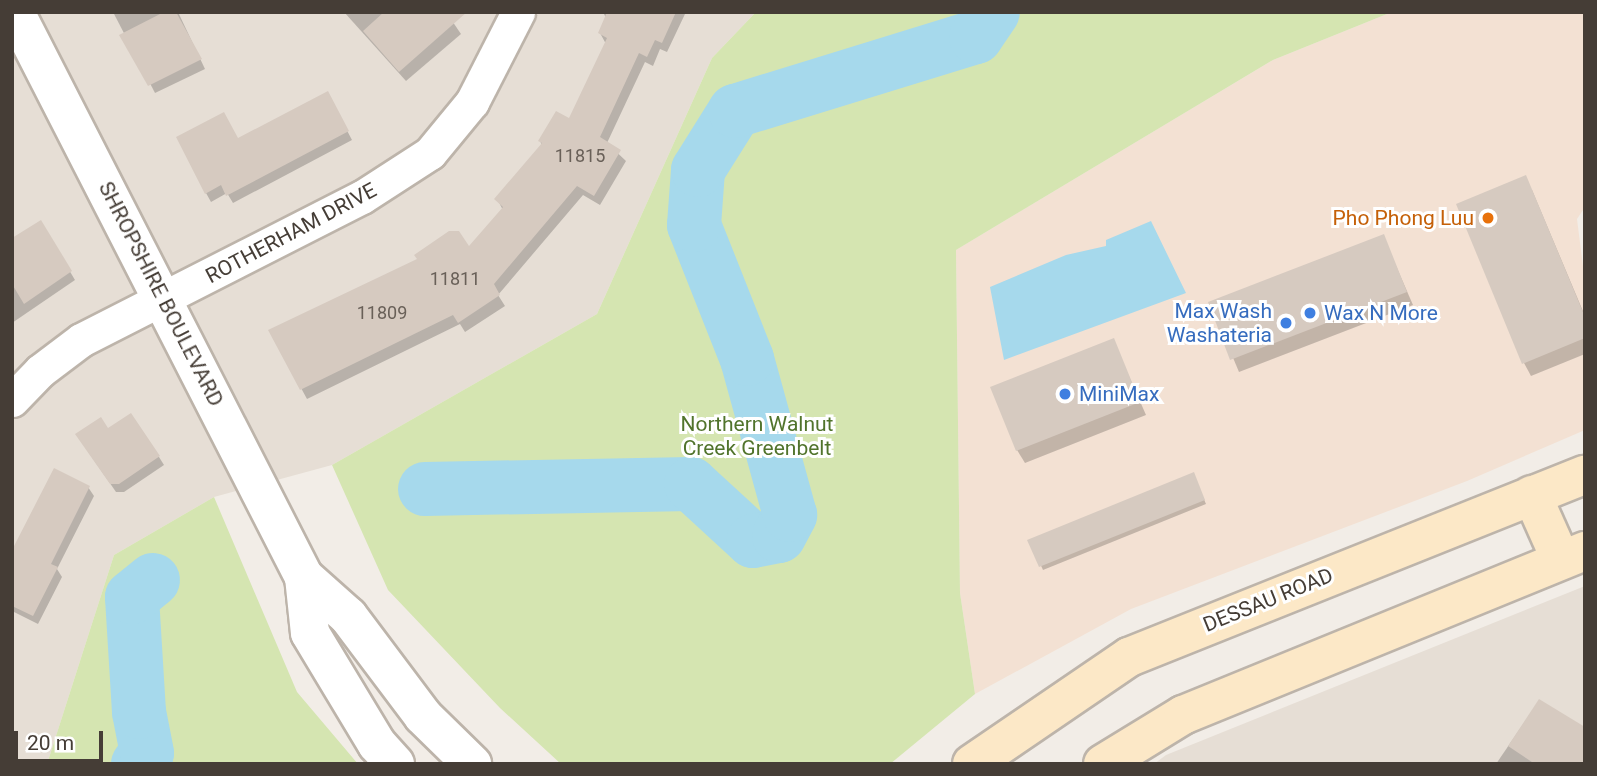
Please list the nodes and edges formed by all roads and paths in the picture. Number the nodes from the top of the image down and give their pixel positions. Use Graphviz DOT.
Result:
graph roads {
  1 [pos="15,12"];
  2 [pos="518,12"];
  3 [pos="166,300"];
  4 [pos="12,400"];
  5 [pos="1585,475"];
  6 [pos="1532,495"];
  7 [pos="1573,555"];
  8 [pos="304,578"];
  9 [pos="395,764"];
  10 [pos="472,764"];
  11 [pos="972,764"];
  12 [pos="1103,764"];
  1 -- 3 [label="street, SHROPSHIRE BOULEVARD"];
  2 -- 3 [label="street, ROTHERHAM DRIVE"];
  3 -- 4 [label="street, ROTHERHAM DRIVE"];
  3 -- 8 [label="street, SHROPSHIRE BOULEVARD"];
  5 -- 6 [label="main road, DESSAU ROAD"];
  6 -- 7 [label="main road"];
  6 -- 11 [label="main road, DESSAU ROAD"];
  7 -- 12 [label="main road"];
  8 -- 9 [label="street, SHROPSHIRE BOULEVARD"];
  8 -- 10 [label="street, SHROPSHIRE BOULEVARD"];
}
